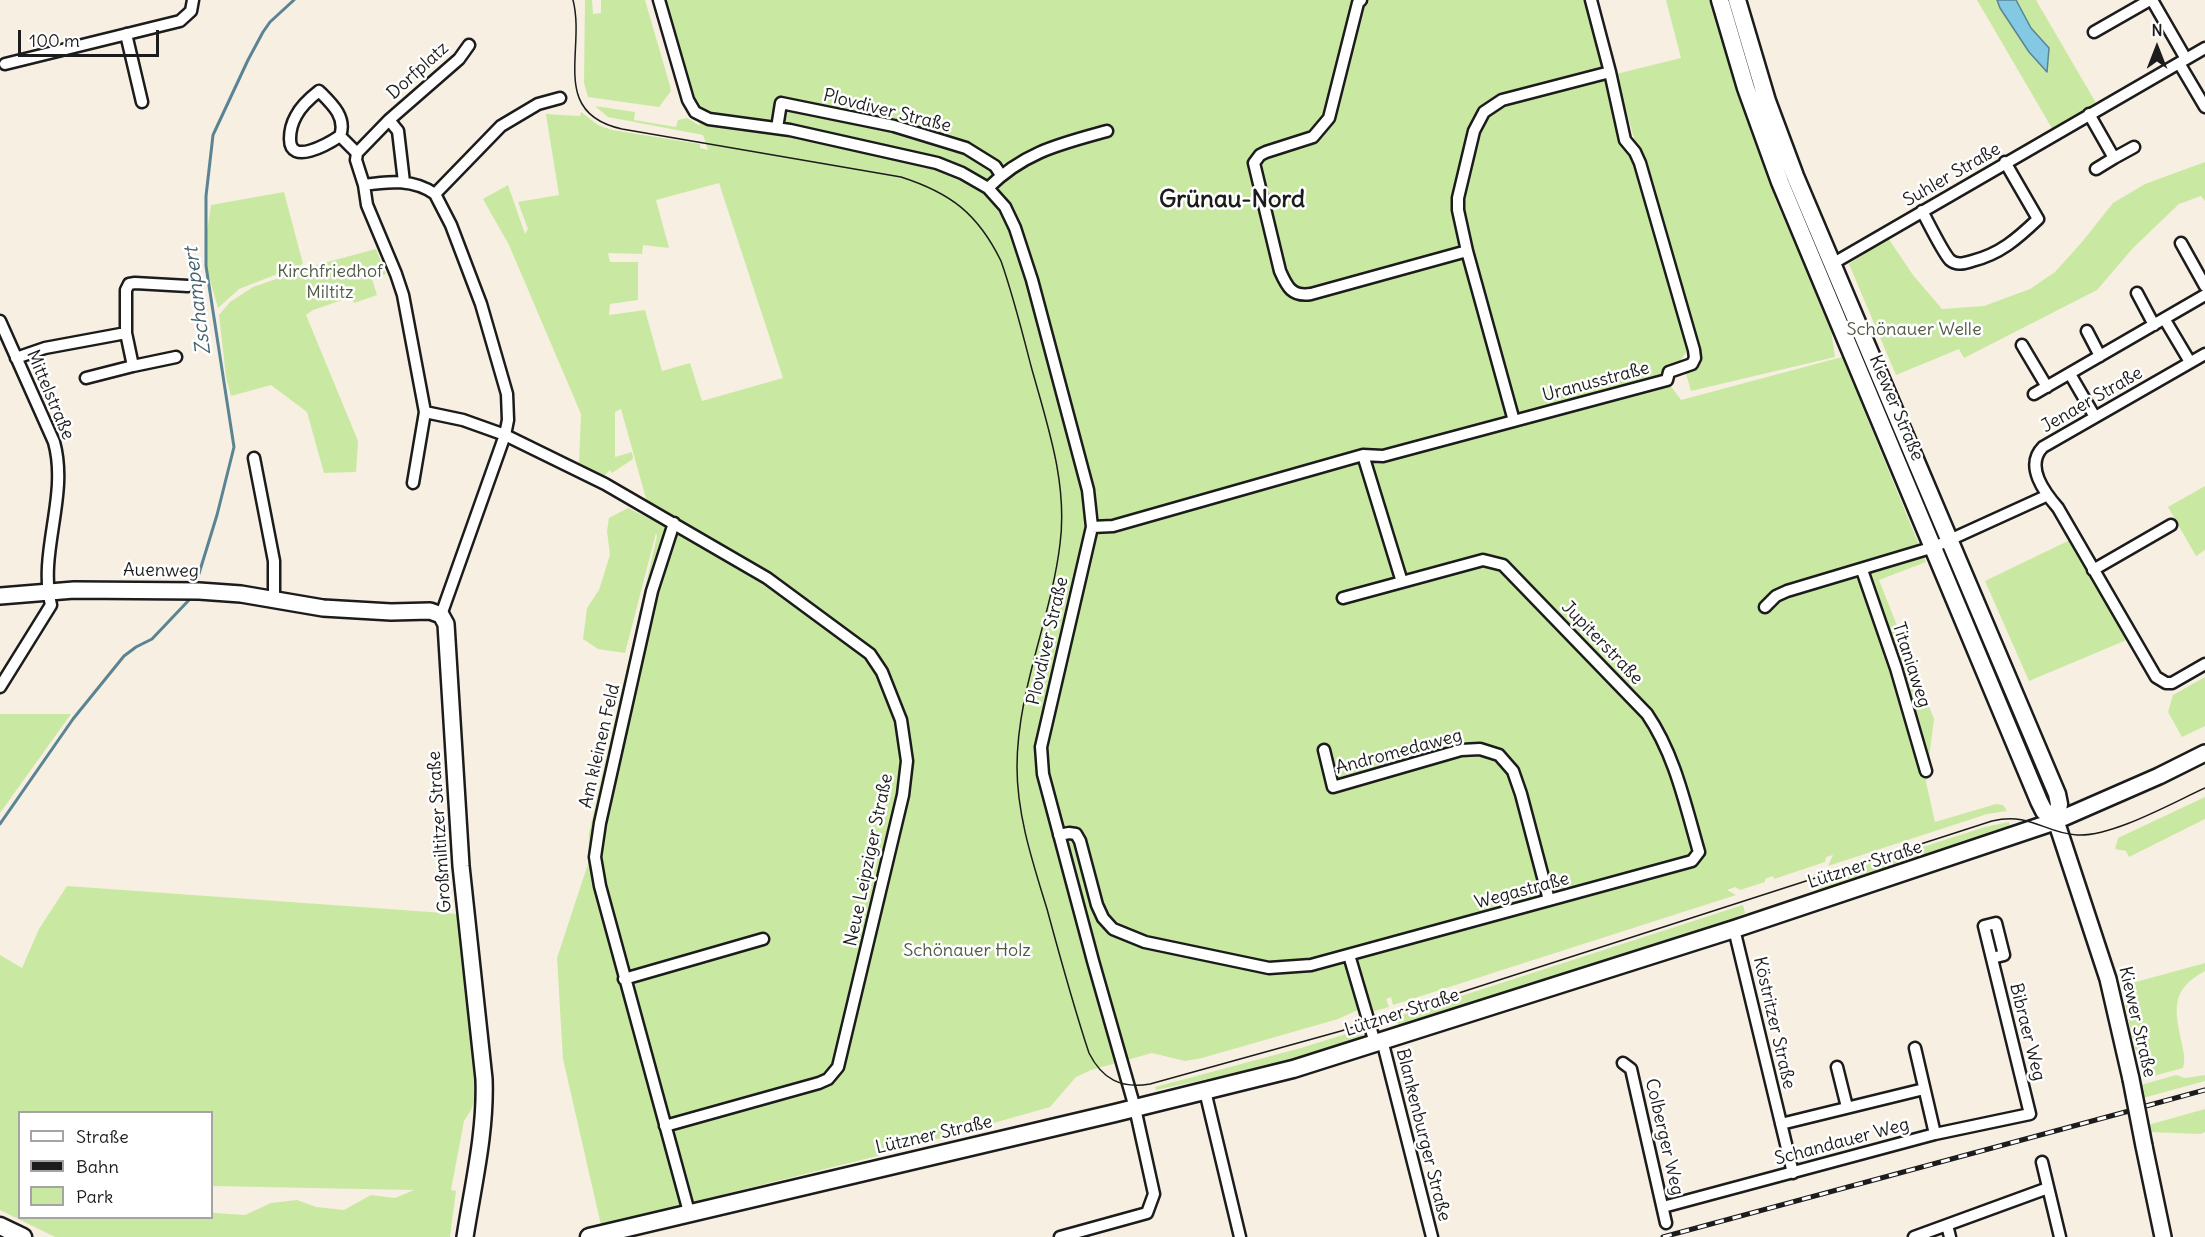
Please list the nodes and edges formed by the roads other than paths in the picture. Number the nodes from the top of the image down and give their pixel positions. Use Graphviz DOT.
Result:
graph roads {
  1 [pos="193,0"];
  2 [pos="659,0"];
  3 [pos="1360,0"];
  4 [pos="1591,0"];
  5 [pos="1720,0"];
  6 [pos="1737,0"];
  7 [pos="2151,0"];
  8 [pos="2094,32"];
  9 [pos="126,34"];
  10 [pos="469,45"];
  11 [pos="2205,48"];
  12 [pos="2183,61"];
  13 [pos="5,64"];
  14 [pos="1610,72"];
  15 [pos="560,98"];
  16 [pos="142,102"];
  17 [pos="2205,107"];
  18 [pos="2089,114"];
  19 [pos="389,120"];
  20 [pos="777,128"];
  21 [pos="1107,131"];
  22 [pos="340,136"];
  23 [pos="2134,147"];
  24 [pos="357,153"];
  25 [pos="2114,158"];
  26 [pos="2005,162"];
  27 [pos="2096,169"];
  28 [pos="1001,175"];
  29 [pos="404,182"];
  30 [pos="364,185"];
  31 [pos="988,188"];
  32 [pos="435,194"];
  33 [pos="1922,211"];
  34 [pos="2181,243"];
  35 [pos="1467,251"];
  36 [pos="1832,264"];
  37 [pos="188,286"];
  38 [pos="2205,286"];
  39 [pos="2137,293"];
  40 [pos="2205,295"];
  41 [pos="2165,320"];
  42 [pos="0,321"];
  43 [pos="2154,325"];
  44 [pos="2087,331"];
  45 [pos="126,333"];
  46 [pos="2022,345"];
  47 [pos="2205,354"];
  48 [pos="2100,356"];
  49 [pos="176,357"];
  50 [pos="16,358"];
  51 [pos="2190,362"];
  52 [pos="133,366"];
  53 [pos="2070,374"];
  54 [pos="86,378"];
  55 [pos="2047,387"];
  56 [pos="2034,394"];
  57 [pos="425,412"];
  58 [pos="2095,417"];
  59 [pos="1514,421"];
  60 [pos="505,435"];
  61 [pos="1363,455"];
  62 [pos="254,458"];
  63 [pos="413,483"];
  64 [pos="2046,496"];
  65 [pos="674,523"];
  66 [pos="2172,525"];
  67 [pos="1092,527"];
  68 [pos="1951,540"];
  69 [pos="1934,547"];
  70 [pos="1862,570"];
  71 [pos="2093,570"];
  72 [pos="1402,582"];
  73 [pos="48,591"];
  74 [pos="0,596"];
  75 [pos="1343,598"];
  76 [pos="274,600"];
  77 [pos="1765,607"];
  78 [pos="441,615"];
  79 [pos="2205,664"];
  80 [pos="0,687"];
  81 [pos="1324,750"];
  82 [pos="2205,753"];
  83 [pos="1926,771"];
  84 [pos="2056,820"];
  85 [pos="1059,835"];
  86 [pos="1699,852"];
  87 [pos="1549,900"];
  88 [pos="1734,929"];
  89 [pos="763,939"];
  90 [pos="1349,955"];
  91 [pos="1992,958"];
  92 [pos="624,979"];
  93 [pos="1379,1042"];
  94 [pos="1915,1048"];
  95 [pos="1623,1063"];
  96 [pos="1837,1067"];
  97 [pos="1924,1089"];
  98 [pos="1205,1091"];
  99 [pos="1847,1107"];
  100 [pos="1135,1108"];
  101 [pos="2030,1114"];
  102 [pos="1781,1124"];
  103 [pos="665,1126"];
  104 [pos="1935,1134"];
  105 [pos="2042,1162"];
  106 [pos="1793,1173"];
  107 [pos="2048,1188"];
  108 [pos="1663,1207"];
  109 [pos="689,1212"];
  110 [pos="1666,1223"];
  111 [pos="1947,1225"];
  112 [pos="0,1226"];
  113 [pos="23,1237"];
  114 [pos="465,1237"];
  115 [pos="589,1237"];
  116 [pos="1060,1237"];
  117 [pos="1240,1237"];
  118 [pos="1432,1237"];
  119 [pos="1914,1237"];
  120 [pos="1950,1237"];
  121 [pos="2060,1237"];
  122 [pos="2163,1237"];
  1 -- 9 [label="street"];
  2 -- 20 [label="street, Plovdiver Straße"];
  3 -- 35 [label="street"];
  4 -- 14 [label="street, Uranusstraße"];
  5 -- 69 [label="main road, Kiewer Straße"];
  6 -- 36 [label="main road, Kiewer Straße"];
  7 -- 8 [label="street"];
  7 -- 12 [label="street"];
  9 -- 13 [label="street"];
  9 -- 16 [label="street"];
  10 -- 19 [label="street, Dorfplatz"];
  11 -- 12 [label="street, Suhler Straße"];
  12 -- 17 [label="street"];
  12 -- 18 [label="street, Suhler Straße"];
  14 -- 35 [label="street"];
  14 -- 59 [label="street, Uranusstraße"];
  15 -- 32 [label="street"];
  18 -- 25 [label="street"];
  18 -- 26 [label="street, Suhler Straße"];
  19 -- 24 [label="street, Dorfplatz"];
  19 -- 29 [label="street, Dorfplatz"];
  20 -- 28 [label="street, Plovdiver Straße"];
  20 -- 31 [label="street, Plovdiver Straße"];
  21 -- 28 [label="street"];
  22 -- 22 [label="street"];
  22 -- 24 [label="street"];
  23 -- 25 [label="street"];
  24 -- 30 [label="street"];
  25 -- 27 [label="street"];
  26 -- 33 [label="street, Suhler Straße"];
  26 -- 33 [label="street"];
  28 -- 31 [label="street"];
  29 -- 30 [label="street"];
  29 -- 32 [label="street"];
  30 -- 57 [label="street"];
  31 -- 67 [label="street, Plovdiver Straße"];
  32 -- 60 [label="street"];
  33 -- 36 [label="street, Suhler Straße"];
  34 -- 38 [label="street"];
  35 -- 59 [label="street"];
  36 -- 68 [label="main road, Kiewer Straße"];
  37 -- 45 [label="street"];
  39 -- 43 [label="street"];
  40 -- 41 [label="street"];
  41 -- 43 [label="street"];
  41 -- 51 [label="street"];
  42 -- 50 [label="street, Mittelstraße"];
  43 -- 48 [label="street"];
  44 -- 48 [label="street"];
  45 -- 50 [label="street"];
  45 -- 52 [label="street"];
  46 -- 55 [label="street"];
  47 -- 51 [label="street, Jenaer Straße"];
  48 -- 53 [label="street"];
  49 -- 52 [label="street"];
  50 -- 73 [label="street, Mittelstraße"];
  51 -- 58 [label="street, Jenaer Straße"];
  52 -- 54 [label="street"];
  53 -- 55 [label="street"];
  53 -- 58 [label="street"];
  55 -- 56 [label="street"];
  57 -- 60 [label="street, Neue Leipziger Straße"];
  57 -- 63 [label="street"];
  58 -- 64 [label="street, Jenaer Straße"];
  59 -- 61 [label="street"];
  60 -- 65 [label="street, Neue Leipziger Straße"];
  60 -- 78 [label="street"];
  61 -- 67 [label="street"];
  61 -- 72 [label="street"];
  62 -- 76 [label="street"];
  64 -- 68 [label="street"];
  64 -- 71 [label="street, Jenaer Straße"];
  65 -- 92 [label="street, Am kleinen Feld"];
  65 -- 103 [label="street, Neue Leipziger Straße"];
  66 -- 71 [label="street"];
  67 -- 85 [label="street, Plovdiver Straße"];
  68 -- 69 [label="street"];
  68 -- 84 [label="main road, Kiewer Straße"];
  69 -- 70 [label="street"];
  69 -- 84 [label="main road, Kiewer Straße"];
  70 -- 77 [label="street"];
  70 -- 83 [label="street, Titaniaweg"];
  71 -- 79 [label="street, Jenaer Straße"];
  72 -- 75 [label="street, Jupiterstraße"];
  72 -- 86 [label="street, Jupiterstraße"];
  73 -- 74 [label="street, Auenweg"];
  73 -- 76 [label="street, Auenweg"];
  73 -- 80 [label="street"];
  76 -- 78 [label="street, Auenweg"];
  78 -- 114 [label="street, Großmiltitzer Straße"];
  81 -- 87 [label="street, Andromedaweg"];
  82 -- 84 [label="street, Lützner Straße"];
  84 -- 88 [label="main road, Lützner Straße"];
  84 -- 122 [label="street, Kiewer Straße, bridge"];
  85 -- 90 [label="street, Wegastraße"];
  85 -- 100 [label="street, Plovdiver Straße"];
  86 -- 87 [label="street, Wegastraße"];
  87 -- 90 [label="street, Wegastraße"];
  88 -- 93 [label="main road, Lützner Straße"];
  88 -- 102 [label="street, Köstritzer Straße"];
  89 -- 92 [label="street"];
  90 -- 93 [label="street"];
  91 -- 101 [label="street, Bibraer Weg"];
  92 -- 103 [label="street, Am kleinen Feld"];
  93 -- 98 [label="main road, Lützner Straße"];
  93 -- 118 [label="street, Blankenburger Straße"];
  94 -- 97 [label="street"];
  95 -- 108 [label="street, Colberger Weg"];
  96 -- 99 [label="street"];
  97 -- 99 [label="street"];
  97 -- 104 [label="street"];
  98 -- 100 [label="main road, Lützner Straße"];
  98 -- 117 [label="street"];
  99 -- 102 [label="street"];
  100 -- 109 [label="main road, Lützner Straße"];
  100 -- 116 [label="street, Plovdiver Straße"];
  101 -- 104 [label="street, Schandauer Weg"];
  102 -- 106 [label="street, Köstritzer Straße"];
  103 -- 109 [label="street, Am kleinen Feld"];
  104 -- 106 [label="street, Schandauer Weg"];
  105 -- 107 [label="street"];
  106 -- 108 [label="street, Schandauer Weg"];
  107 -- 111 [label="street"];
  107 -- 121 [label="street"];
  108 -- 110 [label="street, Colberger Weg"];
  109 -- 115 [label="main road, Lützner Straße"];
  111 -- 119 [label="street"];
  111 -- 120 [label="street"];
  112 -- 113 [label="main road"];
}
